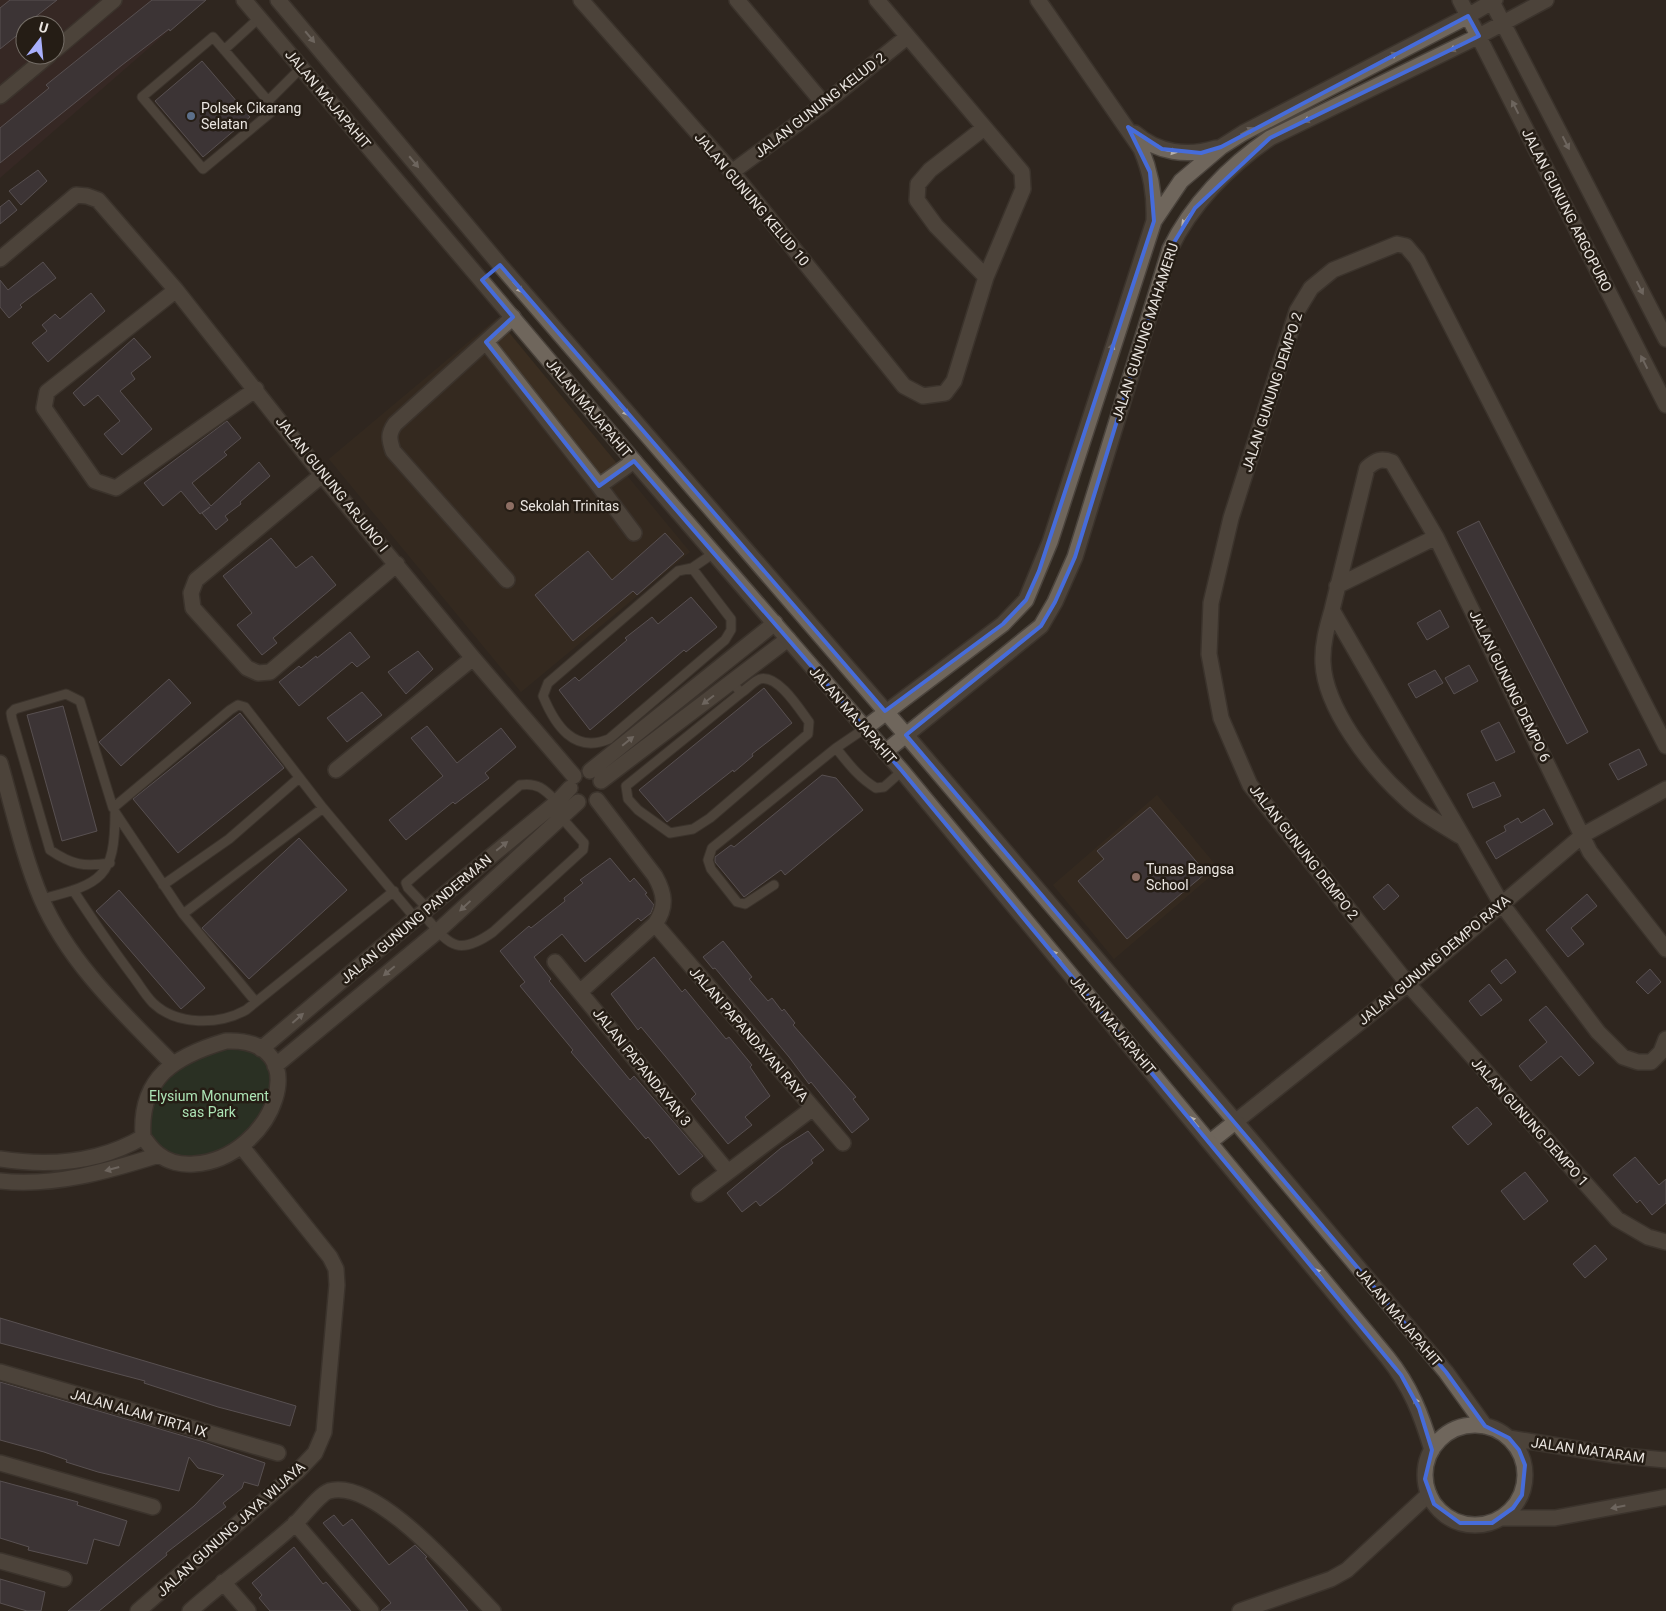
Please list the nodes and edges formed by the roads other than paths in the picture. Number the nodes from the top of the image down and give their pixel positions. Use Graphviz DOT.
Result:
graph roads {
  1 [pos="114,0"];
  2 [pos="244,0"];
  3 [pos="278,0"];
  4 [pos="581,0"];
  5 [pos="737,0"];
  6 [pos="878,0"];
  7 [pos="1038,0"];
  8 [pos="1460,0"];
  9 [pos="1546,0"];
  10 [pos="1492,1"];
  11 [pos="1468,16"];
  12 [pos="259,18"];
  13 [pos="1503,22"];
  14 [pos="1479,36"];
  15 [pos="907,37"];
  16 [pos="65,42"];
  17 [pos="224,50"];
  18 [pos="37,65"];
  19 [pos="302,68"];
  20 [pos="0,96"];
  21 [pos="268,101"];
  22 [pos="824,104"];
  23 [pos="1128,127"];
  24 [pos="984,128"];
  25 [pos="1221,147"];
  26 [pos="732,172"];
  27 [pos="1154,221"];
  28 [pos="0,259"];
  29 [pos="500,265"];
  30 [pos="986,277"];
  31 [pos="482,280"];
  32 [pos="176,290"];
  33 [pos="513,318"];
  34 [pos="1666,339"];
  35 [pos="486,342"];
  36 [pos="256,389"];
  37 [pos="1096,397"];
  38 [pos="1122,405"];
  39 [pos="1666,405"];
  40 [pos="634,461"];
  41 [pos="322,475"];
  42 [pos="599,486"];
  43 [pos="634,533"];
  44 [pos="1436,537"];
  45 [pos="714,553"];
  46 [pos="397,564"];
  47 [pos="692,568"];
  48 [pos="507,580"];
  49 [pos="1337,586"];
  50 [pos="1332,610"];
  51 [pos="774,623"];
  52 [pos="788,639"];
  53 [pos="473,658"];
  54 [pos="736,687"];
  55 [pos="885,711"];
  56 [pos="864,728"];
  57 [pos="906,735"];
  58 [pos="1666,746"];
  59 [pos="836,748"];
  60 [pos="885,752"];
  61 [pos="0,764"];
  62 [pos="336,770"];
  63 [pos="902,771"];
  64 [pos="596,776"];
  65 [pos="299,778"];
  66 [pos="572,782"];
  67 [pos="1666,790"];
  68 [pos="597,800"];
  69 [pos="557,802"];
  70 [pos="578,802"];
  71 [pos="323,808"];
  72 [pos="114,810"];
  73 [pos="561,817"];
  74 [pos="1583,835"];
  75 [pos="1463,838"];
  76 [pos="110,863"];
  77 [pos="163,885"];
  78 [pos="774,886"];
  79 [pos="73,890"];
  80 [pos="394,891"];
  81 [pos="42,899"];
  82 [pos="1501,903"];
  83 [pos="421,913"];
  84 [pos="183,914"];
  85 [pos="655,924"];
  86 [pos="438,931"];
  87 [pos="1666,949"];
  88 [pos="555,962"];
  89 [pos="1408,984"];
  90 [pos="580,991"];
  91 [pos="255,1001"];
  92 [pos="1666,1039"];
  93 [pos="261,1050"];
  94 [pos="172,1063"];
  95 [pos="275,1066"];
  96 [pos="813,1108"];
  97 [pos="1236,1122"];
  98 [pos="143,1136"];
  99 [pos="1210,1142"];
  100 [pos="843,1143"];
  101 [pos="242,1147"];
  102 [pos="159,1155"];
  103 [pos="0,1159"];
  104 [pos="728,1172"];
  105 [pos="0,1181"];
  106 [pos="699,1194"];
  107 [pos="1666,1242"];
  108 [pos="0,1372"];
  109 [pos="1485,1426"];
  110 [pos="1509,1438"];
  111 [pos="1432,1450"];
  112 [pos="278,1454"];
  113 [pos="1666,1460"];
  114 [pos="0,1462"];
  115 [pos="1429,1494"];
  116 [pos="1666,1497"];
  117 [pos="153,1507"];
  118 [pos="1502,1518"];
  119 [pos="295,1523"];
  120 [pos="0,1562"];
  121 [pos="64,1579"];
  122 [pos="223,1582"];
  123 [pos="138,1611"];
  124 [pos="190,1611"];
  125 [pos="248,1611"];
  126 [pos="371,1611"];
  127 [pos="493,1611"];
  128 [pos="1240,1611"];
  1 -- 16 [label="street"];
  2 -- 12 [label="street, JALAN MAJAPAHIT"];
  3 -- 29 [label="street, JALAN MAJAPAHIT, one-way"];
  4 -- 26 [label="street, JALAN GUNUNG KELUD 10"];
  5 -- 22 [label="street"];
  6 -- 15 [label="street"];
  7 -- 23 [label="street"];
  8 -- 11 [label="street, JALAN GUNUNG ARGOPURO"];
  9 -- 13 [label="street, JALAN GUNUNG MAHAMERU"];
  10 -- 11 [label="street, JALAN GUNUNG MAHAMERU"];
  10 -- 13 [label="street, JALAN GUNUNG ARGOPURO"];
  11 -- 14 [label="street, JALAN GUNUNG ARGOPURO"];
  25 -- 11 [label="street, JALAN GUNUNG MAHAMERU, one-way"];
  12 -- 17 [label="lane"];
  12 -- 19 [label="street, JALAN MAJAPAHIT"];
  13 -- 14 [label="street, JALAN GUNUNG MAHAMERU"];
  13 -- 34 [label="street, JALAN GUNUNG ARGOPURO, one-way"];
  14 -- 38 [label="street, JALAN GUNUNG MAHAMERU, one-way"];
  39 -- 14 [label="street, JALAN GUNUNG ARGOPURO, one-way"];
  15 -- 22 [label="street, JALAN GUNUNG KELUD 2"];
  15 -- 24 [label="street"];
  17 -- 21 [label="lane"];
  17 -- 21 [label="lane"];
  18 -- 20 [label="street"];
  19 -- 21 [label="lane"];
  19 -- 31 [label="street, JALAN MAJAPAHIT"];
  22 -- 26 [label="street, JALAN GUNUNG KELUD 2"];
  23 -- 25 [label="street, one-way"];
  23 -- 27 [label="street"];
  24 -- 30 [label="street"];
  24 -- 30 [label="street"];
  25 -- 27 [label="street, JALAN GUNUNG MAHAMERU"];
  26 -- 30 [label="street, JALAN GUNUNG KELUD 10"];
  37 -- 27 [label="street, JALAN GUNUNG MAHAMERU, one-way"];
  28 -- 32 [label="street, JALAN GUNUNG ARJUNO I"];
  29 -- 31 [label="street"];
  29 -- 55 [label="street, JALAN MAJAPAHIT, one-way"];
  31 -- 33 [label="street, JALAN MAJAPAHIT"];
  32 -- 36 [label="street, JALAN GUNUNG ARJUNO I"];
  32 -- 36 [label="street"];
  33 -- 35 [label="street"];
  33 -- 40 [label="street, JALAN MAJAPAHIT"];
  35 -- 42 [label="street"];
  35 -- 48 [label="street"];
  36 -- 41 [label="street, JALAN GUNUNG ARJUNO I"];
  37 -- 38 [label="street"];
  37 -- 55 [label="street, JALAN GUNUNG MAHAMERU"];
  38 -- 57 [label="street, JALAN GUNUNG MAHAMERU"];
  40 -- 42 [label="street"];
  40 -- 45 [label="street, JALAN MAJAPAHIT"];
  41 -- 46 [label="street, JALAN GUNUNG ARJUNO I"];
  41 -- 46 [label="street"];
  42 -- 43 [label="street"];
  44 -- 49 [label="street"];
  44 -- 49 [label="street, JALAN GUNUNG DEMPO 6"];
  44 -- 74 [label="street, JALAN GUNUNG DEMPO 6"];
  45 -- 47 [label="lane"];
  45 -- 51 [label="street, JALAN MAJAPAHIT"];
  46 -- 53 [label="street, JALAN GUNUNG ARJUNO I"];
  47 -- 47 [label="lane"];
  49 -- 50 [label="street, JALAN GUNUNG DEMPO 6"];
  50 -- 75 [label="street, JALAN GUNUNG DEMPO 6"];
  50 -- 75 [label="street, JALAN GUNUNG DEMPO 6"];
  51 -- 52 [label="street, JALAN MAJAPAHIT"];
  64 -- 51 [label="street, JALAN GUNUNG PANDERMAN, one-way"];
  52 -- 54 [label="street, JALAN GUNUNG PANDERMAN"];
  52 -- 56 [label="street, JALAN MAJAPAHIT"];
  53 -- 62 [label="street"];
  53 -- 66 [label="street, JALAN GUNUNG ARJUNO I"];
  54 -- 54 [label="lane"];
  54 -- 64 [label="street, JALAN GUNUNG PANDERMAN, one-way"];
  55 -- 56 [label="street, JALAN GUNUNG MAHAMERU"];
  55 -- 57 [label="street, JALAN MAJAPAHIT"];
  56 -- 59 [label="lane"];
  56 -- 60 [label="street, JALAN MAJAPAHIT"];
  57 -- 60 [label="street, JALAN GUNUNG MAHAMERU"];
  57 -- 97 [label="street, JALAN MAJAPAHIT"];
  58 -- 89 [label="street, JALAN GUNUNG DEMPO 2"];
  59 -- 63 [label="lane"];
  59 -- 78 [label="lane"];
  60 -- 63 [label="street, JALAN MAJAPAHIT"];
  61 -- 81 [label="street"];
  99 -- 63 [label="street, JALAN MAJAPAHIT, one-way"];
  64 -- 66 [label="street, JALAN GUNUNG PANDERMAN"];
  64 -- 68 [label="street"];
  65 -- 71 [label="lane"];
  65 -- 72 [label="lane"];
  65 -- 77 [label="lane"];
  66 -- 69 [label="street, JALAN GUNUNG PANDERMAN"];
  66 -- 70 [label="street"];
  67 -- 74 [label="street, JALAN GUNUNG DEMPO RAYA"];
  68 -- 70 [label="street"];
  68 -- 85 [label="street"];
  83 -- 69 [label="street, JALAN GUNUNG PANDERMAN, one-way"];
  69 -- 83 [label="lane"];
  70 -- 73 [label="street, JALAN GUNUNG PANDERMAN"];
  71 -- 80 [label="lane"];
  71 -- 84 [label="lane"];
  72 -- 76 [label="lane"];
  72 -- 76 [label="lane"];
  72 -- 77 [label="lane"];
  73 -- 86 [label="street, JALAN GUNUNG PANDERMAN, one-way"];
  73 -- 86 [label="lane"];
  74 -- 82 [label="street, JALAN GUNUNG DEMPO RAYA"];
  74 -- 87 [label="street, JALAN GUNUNG DEMPO 6"];
  75 -- 82 [label="street, JALAN GUNUNG DEMPO 6"];
  76 -- 79 [label="lane"];
  77 -- 84 [label="lane"];
  79 -- 81 [label="lane"];
  79 -- 91 [label="lane"];
  80 -- 83 [label="lane"];
  80 -- 91 [label="lane"];
  81 -- 94 [label="street"];
  82 -- 89 [label="street, JALAN GUNUNG DEMPO RAYA"];
  82 -- 92 [label="street, JALAN GUNUNG DEMPO 6"];
  83 -- 86 [label="lane"];
  93 -- 83 [label="street, JALAN GUNUNG PANDERMAN, one-way"];
  84 -- 91 [label="lane"];
  85 -- 90 [label="street"];
  85 -- 96 [label="street, JALAN PAPANDAYAN RAYA"];
  86 -- 95 [label="street, JALAN GUNUNG PANDERMAN, one-way"];
  88 -- 90 [label="street, JALAN PAPANDAYAN 3"];
  89 -- 97 [label="street, JALAN GUNUNG DEMPO RAYA"];
  89 -- 107 [label="street, JALAN GUNUNG DEMPO 1"];
  90 -- 104 [label="street, JALAN PAPANDAYAN 3"];
  93 -- 94 [label="street"];
  93 -- 95 [label="street"];
  94 -- 98 [label="street"];
  95 -- 101 [label="street"];
  96 -- 100 [label="street, JALAN PAPANDAYAN RAYA"];
  96 -- 104 [label="street"];
  97 -- 99 [label="street, JALAN GUNUNG DEMPO RAYA"];
  97 -- 109 [label="street, JALAN MAJAPAHIT"];
  98 -- 102 [label="street"];
  98 -- 103 [label="street"];
  111 -- 99 [label="street, JALAN MAJAPAHIT, one-way"];
  101 -- 102 [label="street"];
  101 -- 123 [label="street, JALAN GUNUNG JAYA WIJAYA"];
  102 -- 105 [label="street, one-way"];
  104 -- 106 [label="street"];
  108 -- 112 [label="street, JALAN ALAM TIRTA IX"];
  109 -- 110 [label="street"];
  109 -- 111 [label="street"];
  110 -- 113 [label="street, JALAN MATARAM"];
  110 -- 118 [label="street"];
  111 -- 115 [label="street"];
  114 -- 117 [label="street"];
  115 -- 118 [label="street"];
  115 -- 128 [label="street"];
  116 -- 118 [label="street, one-way"];
  119 -- 122 [label="street"];
  119 -- 126 [label="street"];
  119 -- 127 [label="street"];
  120 -- 121 [label="street"];
  122 -- 124 [label="street"];
  122 -- 125 [label="street"];
}
